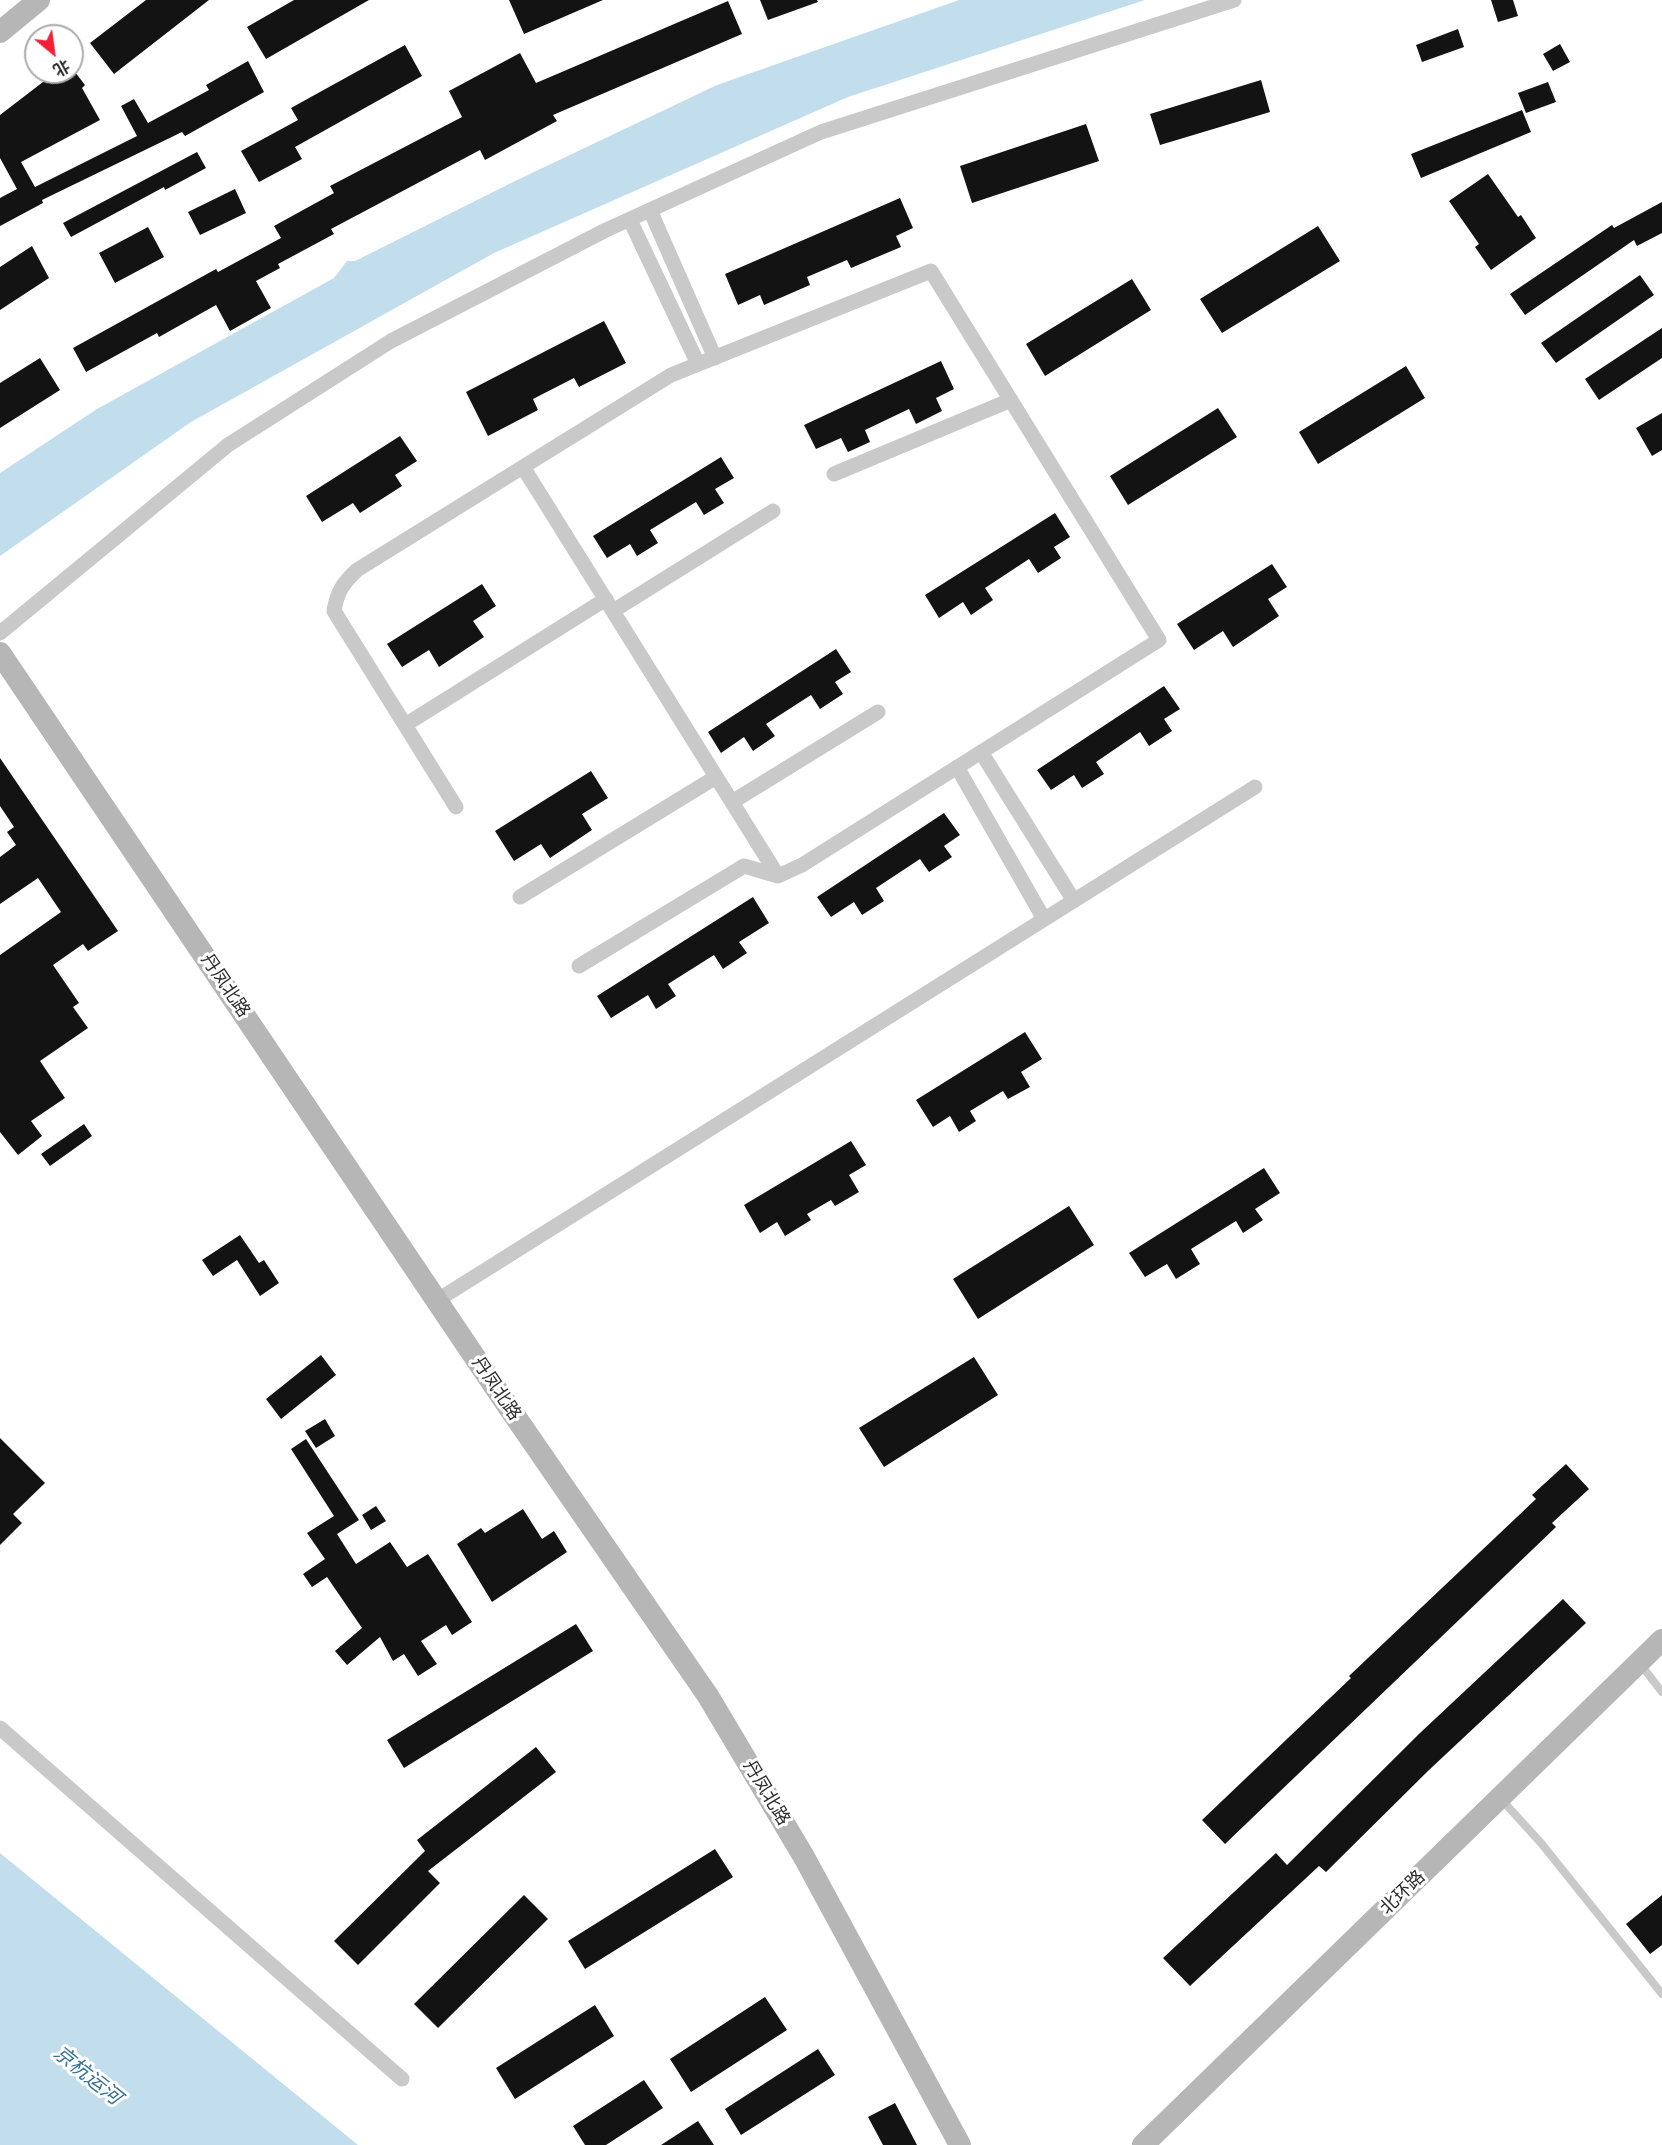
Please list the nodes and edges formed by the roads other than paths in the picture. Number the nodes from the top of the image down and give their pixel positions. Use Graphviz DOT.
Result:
graph roads {
  1 [pos="39,0"];
  2 [pos="1234,0"];
  3 [pos="0,32"];
  4 [pos="650,210"];
  5 [pos="630,220"];
  6 [pos="715,358"];
  7 [pos="698,364"];
  8 [pos="1011,400"];
  9 [pos="523,467"];
  10 [pos="834,474"];
  11 [pos="772,511"];
  12 [pos="609,605"];
  13 [pos="0,633"];
  14 [pos="0,653"];
  15 [pos="878,712"];
  16 [pos="405,725"];
  17 [pos="981,752"];
  18 [pos="957,767"];
  19 [pos="716,777"];
  20 [pos="1255,787"];
  21 [pos="732,802"];
  22 [pos="456,807"];
  23 [pos="778,876"];
  24 [pos="520,897"];
  25 [pos="1074,901"];
  26 [pos="1044,919"];
  27 [pos="579,966"];
  28 [pos="436,1301"];
  29 [pos="1662,1640"];
  30 [pos="1639,1663"];
  31 [pos="1662,1692"];
  32 [pos="0,1728"];
  33 [pos="1500,1798"];
  34 [pos="1662,1994"];
  35 [pos="402,2079"];
  36 [pos="960,2145"];
  37 [pos="1143,2145"];
  1 -- 3 [label="main road"];
  2 -- 4 [label="street"];
  4 -- 5 [label="street"];
  4 -- 6 [label="street"];
  5 -- 7 [label="street"];
  5 -- 13 [label="street"];
  6 -- 7 [label="street"];
  6 -- 8 [label="street"];
  7 -- 9 [label="street"];
  8 -- 10 [label="street"];
  8 -- 17 [label="street"];
  9 -- 12 [label="street"];
  9 -- 16 [label="street"];
  11 -- 12 [label="street"];
  12 -- 16 [label="street"];
  12 -- 19 [label="street"];
  14 -- 28 [label="main road, 丹凤北路"];
  15 -- 21 [label="street"];
  16 -- 22 [label="street"];
  17 -- 18 [label="street"];
  17 -- 25 [label="street"];
  18 -- 23 [label="street"];
  18 -- 26 [label="street"];
  19 -- 21 [label="street"];
  19 -- 24 [label="street"];
  20 -- 25 [label="street"];
  21 -- 23 [label="street"];
  23 -- 27 [label="street"];
  25 -- 26 [label="street"];
  26 -- 28 [label="street"];
  28 -- 36 [label="main road, 丹凤北路"];
  29 -- 30 [label="main road, 北环路"];
  30 -- 31 [label="lane"];
  30 -- 33 [label="main road, 北环路"];
  32 -- 35 [label="street"];
  33 -- 34 [label="lane"];
  33 -- 37 [label="main road, 北环路"];
}
